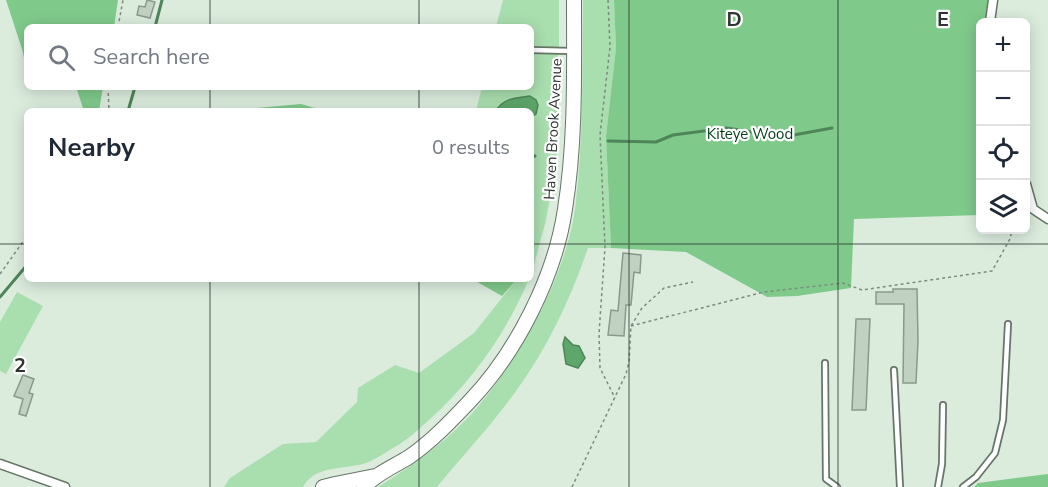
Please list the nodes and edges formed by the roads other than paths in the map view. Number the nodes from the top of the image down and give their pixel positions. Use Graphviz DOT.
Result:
graph roads {
  1 [pos="574,0"];
  2 [pos="993,0"];
  3 [pos="991,18"];
  4 [pos="534,50"];
  5 [pos="574,51"];
  6 [pos="1030,198"];
  7 [pos="1048,219"];
  8 [pos="1008,324"];
  9 [pos="825,363"];
  10 [pos="894,370"];
  11 [pos="944,405"];
  12 [pos="0,464"];
  13 [pos="375,476"];
  14 [pos="333,486"];
  15 [pos="65,487"];
  16 [pos="364,487"];
  17 [pos="837,487"];
  18 [pos="900,487"];
  19 [pos="938,487"];
  20 [pos="963,487"];
  1 -- 5 [label="main road, Haven Brook Avenue"];
  2 -- 3 [label="street"];
  4 -- 5 [label="lane"];
  5 -- 13 [label="main road, Haven Brook Avenue"];
  6 -- 7 [label="street"];
  8 -- 20 [label="lane"];
  9 -- 17 [label="lane"];
  10 -- 18 [label="lane"];
  11 -- 19 [label="lane"];
  12 -- 15 [label="street"];
  13 -- 14 [label="main road, Haven Brook Avenue"];
  13 -- 16 [label="main road, Haven Brook Avenue"];
}
